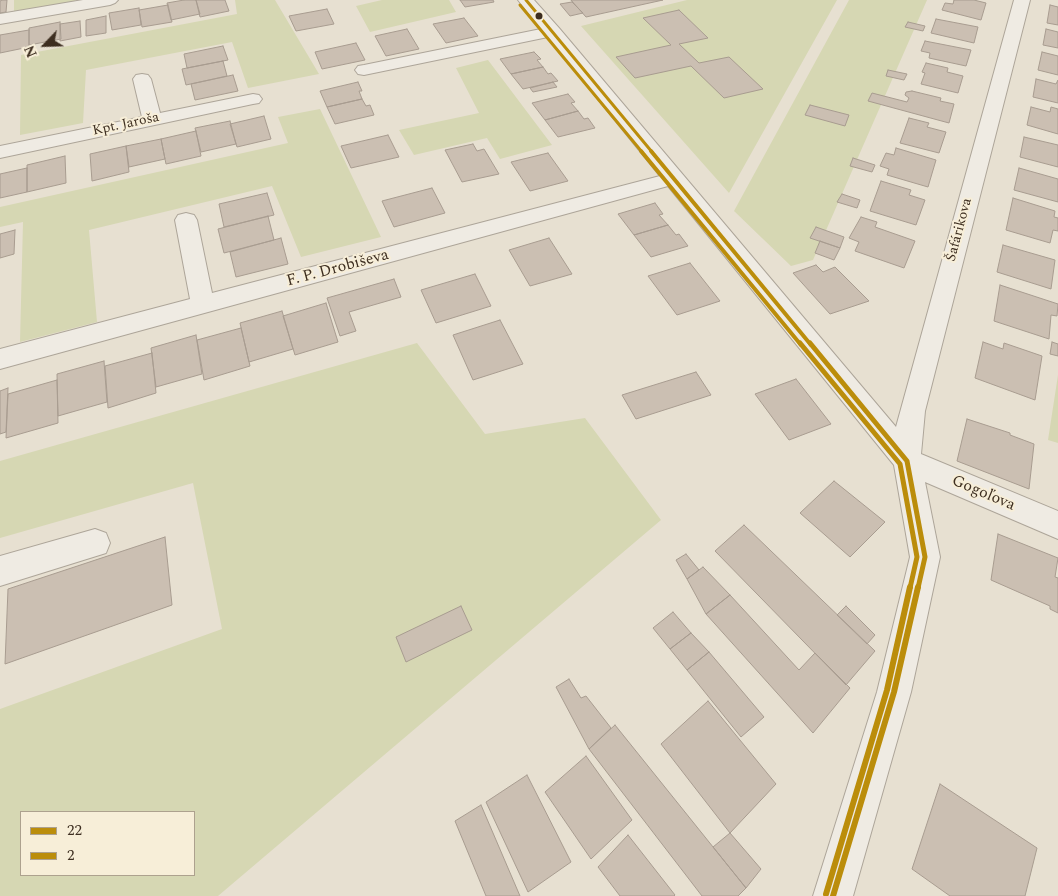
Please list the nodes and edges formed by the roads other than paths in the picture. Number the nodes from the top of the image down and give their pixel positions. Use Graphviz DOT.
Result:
graph roads {
  1 [pos="110,0"];
  2 [pos="526,0"];
  3 [pos="1022,0"];
  4 [pos="0,19"];
  5 [pos="553,31"];
  6 [pos="364,70"];
  7 [pos="142,79"];
  8 [pos="253,99"];
  9 [pos="152,120"];
  10 [pos="0,152"];
  11 [pos="675,178"];
  12 [pos="186,220"];
  13 [pos="203,305"];
  14 [pos="0,359"];
  15 [pos="907,462"];
  16 [pos="1058,525"];
  17 [pos="96,543"];
  18 [pos="0,571"];
  19 [pos="833,896"];
  1 -- 4 [label="street"];
  2 -- 5 [label="street"];
  3 -- 15 [label="street, Šafárikova"];
  5 -- 6 [label="street"];
  5 -- 11 [label="street"];
  7 -- 9 [label="street"];
  8 -- 9 [label="street, Kpt. Jaroša"];
  9 -- 10 [label="street, Kpt. Jaroša"];
  11 -- 13 [label="street, F. P. Drobiševa"];
  11 -- 15 [label="street"];
  12 -- 13 [label="street"];
  13 -- 14 [label="street, F. P. Drobiševa"];
  15 -- 16 [label="street, Gogoľova"];
  15 -- 19 [label="street"];
  17 -- 18 [label="street"];
}
